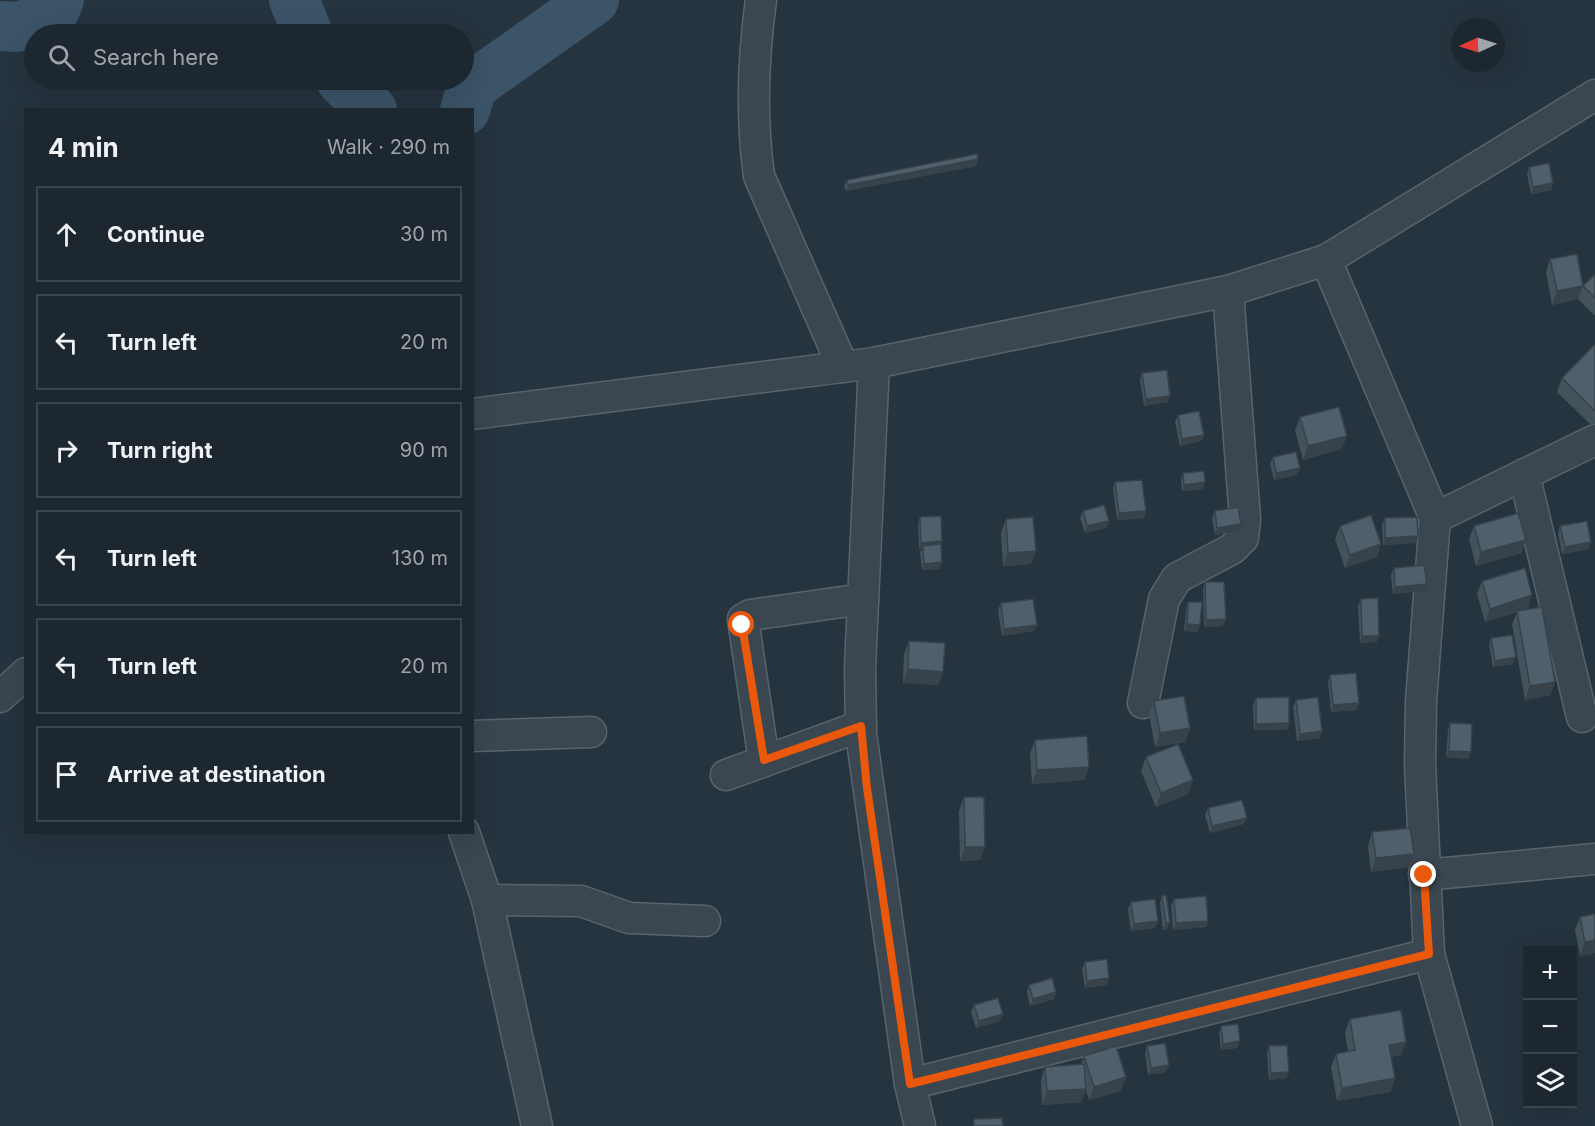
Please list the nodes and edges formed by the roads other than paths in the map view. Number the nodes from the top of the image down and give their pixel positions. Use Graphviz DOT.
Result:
graph roads {
  1 [pos="761,0"];
  2 [pos="1595,95"];
  3 [pos="1326,260"];
  4 [pos="1228,291"];
  5 [pos="874,363"];
  6 [pos="843,367"];
  7 [pos="474,414"];
  8 [pos="1595,440"];
  9 [pos="1524,474"];
  10 [pos="1435,518"];
  11 [pos="863,599"];
  12 [pos="24,675"];
  13 [pos="0,697"];
  14 [pos="1143,703"];
  15 [pos="1582,717"];
  16 [pos="861,726"];
  17 [pos="591,732"];
  18 [pos="474,736"];
  19 [pos="764,760"];
  20 [pos="726,775"];
  21 [pos="465,834"];
  22 [pos="1595,859"];
  23 [pos="1424,875"];
  24 [pos="487,900"];
  25 [pos="705,921"];
  26 [pos="1429,954"];
  27 [pos="910,1084"];
  28 [pos="537,1126"];
  29 [pos="920,1126"];
  30 [pos="1477,1126"];
  1 -- 6 [label="street"];
  2 -- 3 [label="street"];
  3 -- 4 [label="street"];
  3 -- 10 [label="street"];
  4 -- 5 [label="street"];
  4 -- 14 [label="street"];
  5 -- 6 [label="street"];
  5 -- 11 [label="street"];
  6 -- 7 [label="street"];
  8 -- 9 [label="street"];
  9 -- 10 [label="street"];
  9 -- 15 [label="street"];
  10 -- 23 [label="street"];
  11 -- 16 [label="street"];
  11 -- 19 [label="street"];
  12 -- 13 [label="street"];
  16 -- 19 [label="street"];
  16 -- 27 [label="street"];
  17 -- 18 [label="street"];
  19 -- 20 [label="street"];
  21 -- 24 [label="street"];
  22 -- 23 [label="street"];
  23 -- 26 [label="street"];
  24 -- 25 [label="street"];
  24 -- 28 [label="street"];
  26 -- 27 [label="street"];
  26 -- 30 [label="street"];
  27 -- 29 [label="street"];
}
